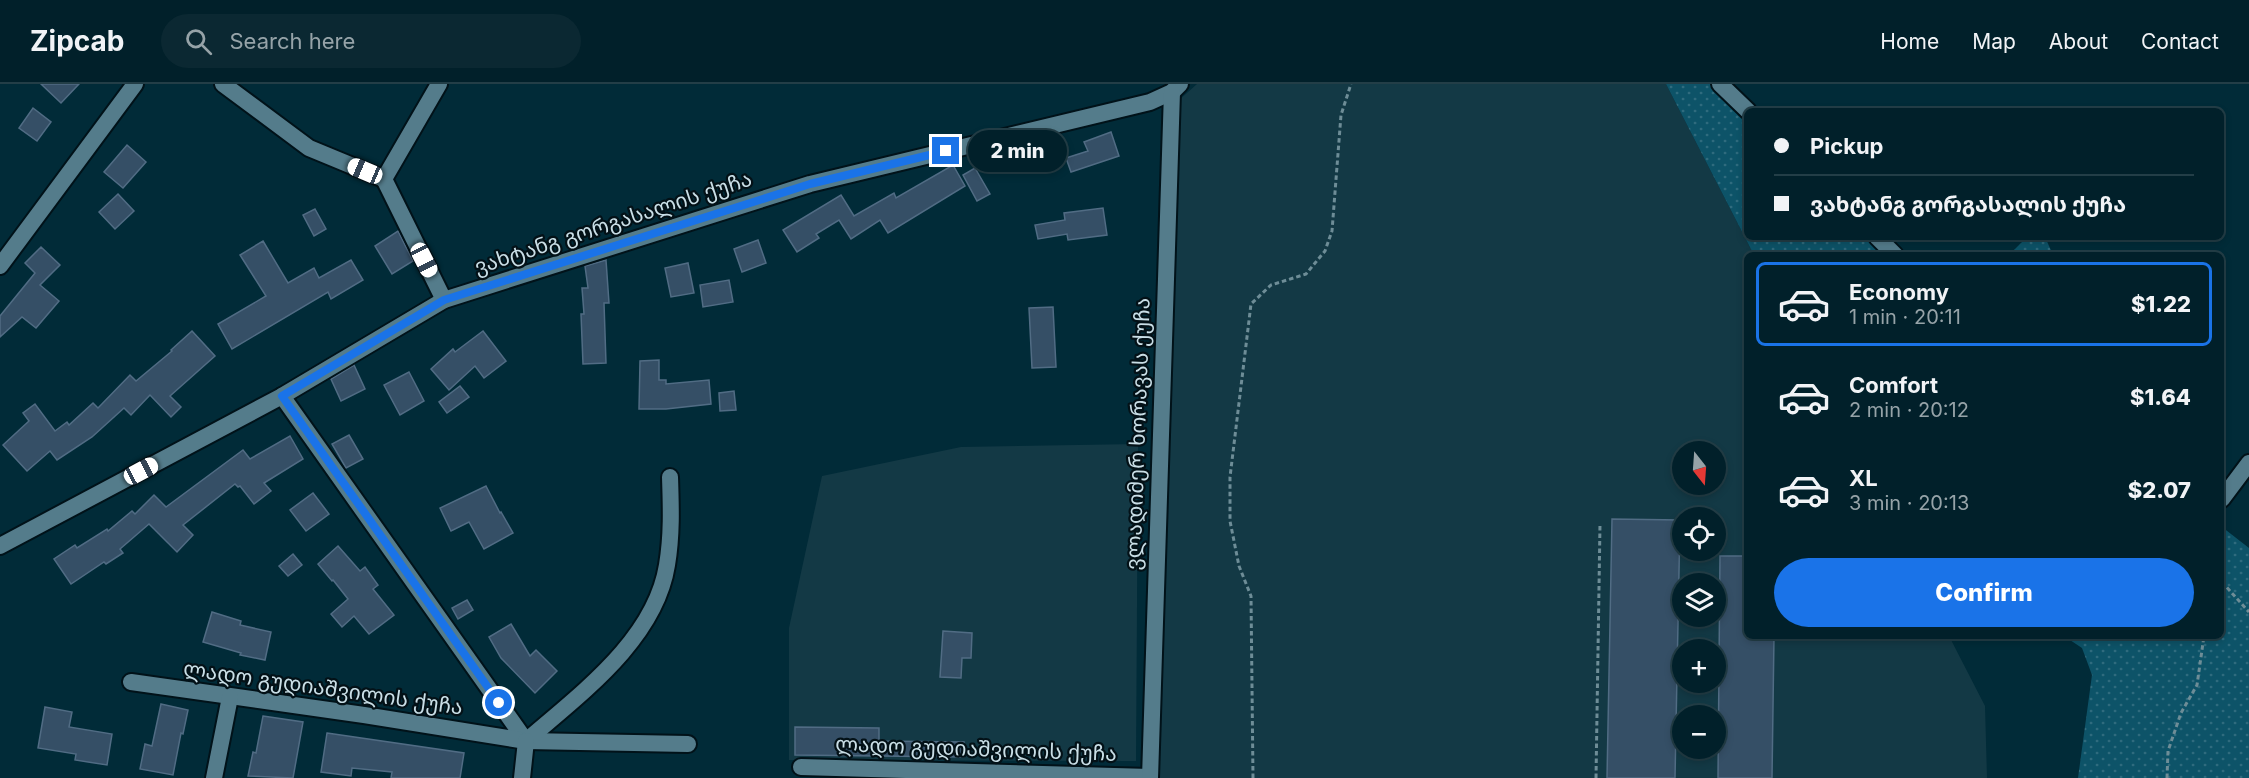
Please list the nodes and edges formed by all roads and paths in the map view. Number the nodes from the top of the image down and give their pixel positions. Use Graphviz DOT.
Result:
graph roads {
  1 [pos="135,84"];
  2 [pos="223,84"];
  3 [pos="439,84"];
  4 [pos="1351,84"];
  5 [pos="1720,84"];
  6 [pos="1176,88"];
  7 [pos="1745,108"];
  8 [pos="384,179"];
  9 [pos="1880,240"];
  10 [pos="1892,252"];
  11 [pos="0,266"];
  12 [pos="444,300"];
  13 [pos="282,396"];
  14 [pos="2249,463"];
  15 [pos="669,477"];
  16 [pos="2224,496"];
  17 [pos="1600,524"];
  18 [pos="0,546"];
  19 [pos="2224,584"];
  20 [pos="2249,612"];
  21 [pos="2204,639"];
  22 [pos="131,682"];
  23 [pos="230,697"];
  24 [pos="526,741"];
  25 [pos="688,744"];
  26 [pos="801,767"];
  27 [pos="1150,777"];
  28 [pos="214,778"];
  29 [pos="522,778"];
  30 [pos="1253,778"];
  31 [pos="1596,778"];
  32 [pos="2167,778"];
  1 -- 11 [label="street"];
  2 -- 8 [label="street"];
  3 -- 8 [label="street"];
  4 -- 30 [label="path"];
  5 -- 7 [label="street"];
  6 -- 12 [label="street, ვახტანგ გორგასალის ქუჩა"];
  6 -- 27 [label="street, ვლადიმერ ხორავას ქუჩა"];
  8 -- 12 [label="street"];
  9 -- 10 [label="street"];
  12 -- 13 [label="street, ვახტანგ გორგასალის ქუჩა"];
  13 -- 18 [label="street, ვახტანგ გორგასალის ქუჩა"];
  13 -- 24 [label="street"];
  14 -- 16 [label="street"];
  15 -- 24 [label="street"];
  17 -- 31 [label="path"];
  19 -- 20 [label="path"];
  21 -- 32 [label="path"];
  22 -- 23 [label="street, ლადო გუდიაშვილის ქუჩა"];
  23 -- 24 [label="street, ლადო გუდიაშვილის ქუჩა"];
  23 -- 28 [label="street"];
  24 -- 25 [label="street, ლადო გუდიაშვილის ქუჩა"];
  24 -- 29 [label="street"];
  26 -- 27 [label="street, ლადო გუდიაშვილის ქუჩა"];
}
